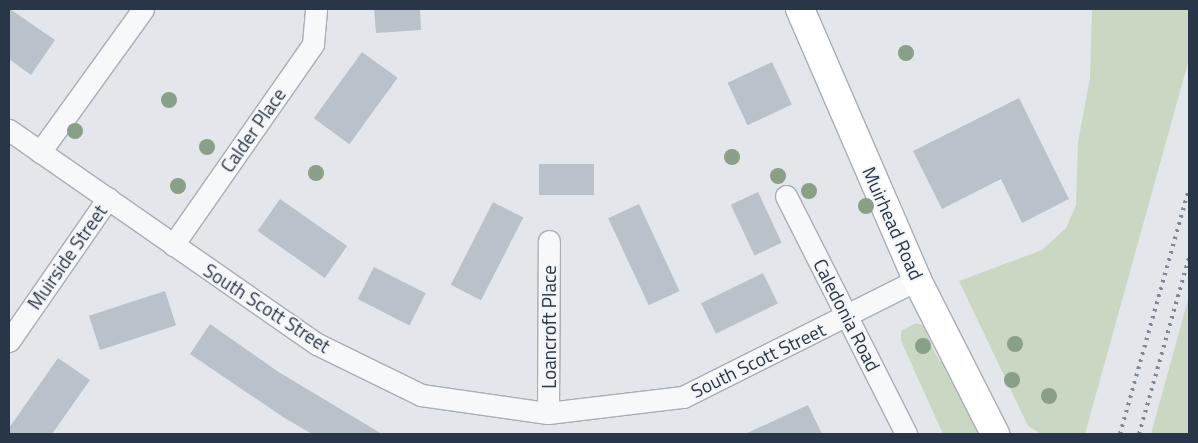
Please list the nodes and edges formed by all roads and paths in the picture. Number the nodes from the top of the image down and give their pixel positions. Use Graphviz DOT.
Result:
graph roads {
  1 [pos="143,9"];
  2 [pos="316,9"];
  3 [pos="800,9"];
  4 [pos="9,130"];
  5 [pos="40,152"];
  6 [pos="786,196"];
  7 [pos="108,198"];
  8 [pos="549,241"];
  9 [pos="173,245"];
  10 [pos="918,280"];
  11 [pos="848,316"];
  12 [pos="9,341"];
  13 [pos="548,413"];
  14 [pos="906,434"];
  15 [pos="995,434"];
  1 -- 5 [label="street"];
  2 -- 9 [label="street, Calder Place"];
  3 -- 10 [label="street, Muirhead Road"];
  4 -- 5 [label="street, South Scott Street"];
  5 -- 7 [label="street, South Scott Street"];
  6 -- 11 [label="street, Caledonia Road"];
  7 -- 9 [label="street, South Scott Street"];
  7 -- 12 [label="street, Muirside Street"];
  8 -- 13 [label="street, Loancroft Place"];
  9 -- 13 [label="street, South Scott Street"];
  10 -- 11 [label="street, South Scott Street"];
  10 -- 15 [label="street, Muirhead Road"];
  11 -- 13 [label="street, South Scott Street"];
  11 -- 14 [label="street, Caledonia Road"];
}
